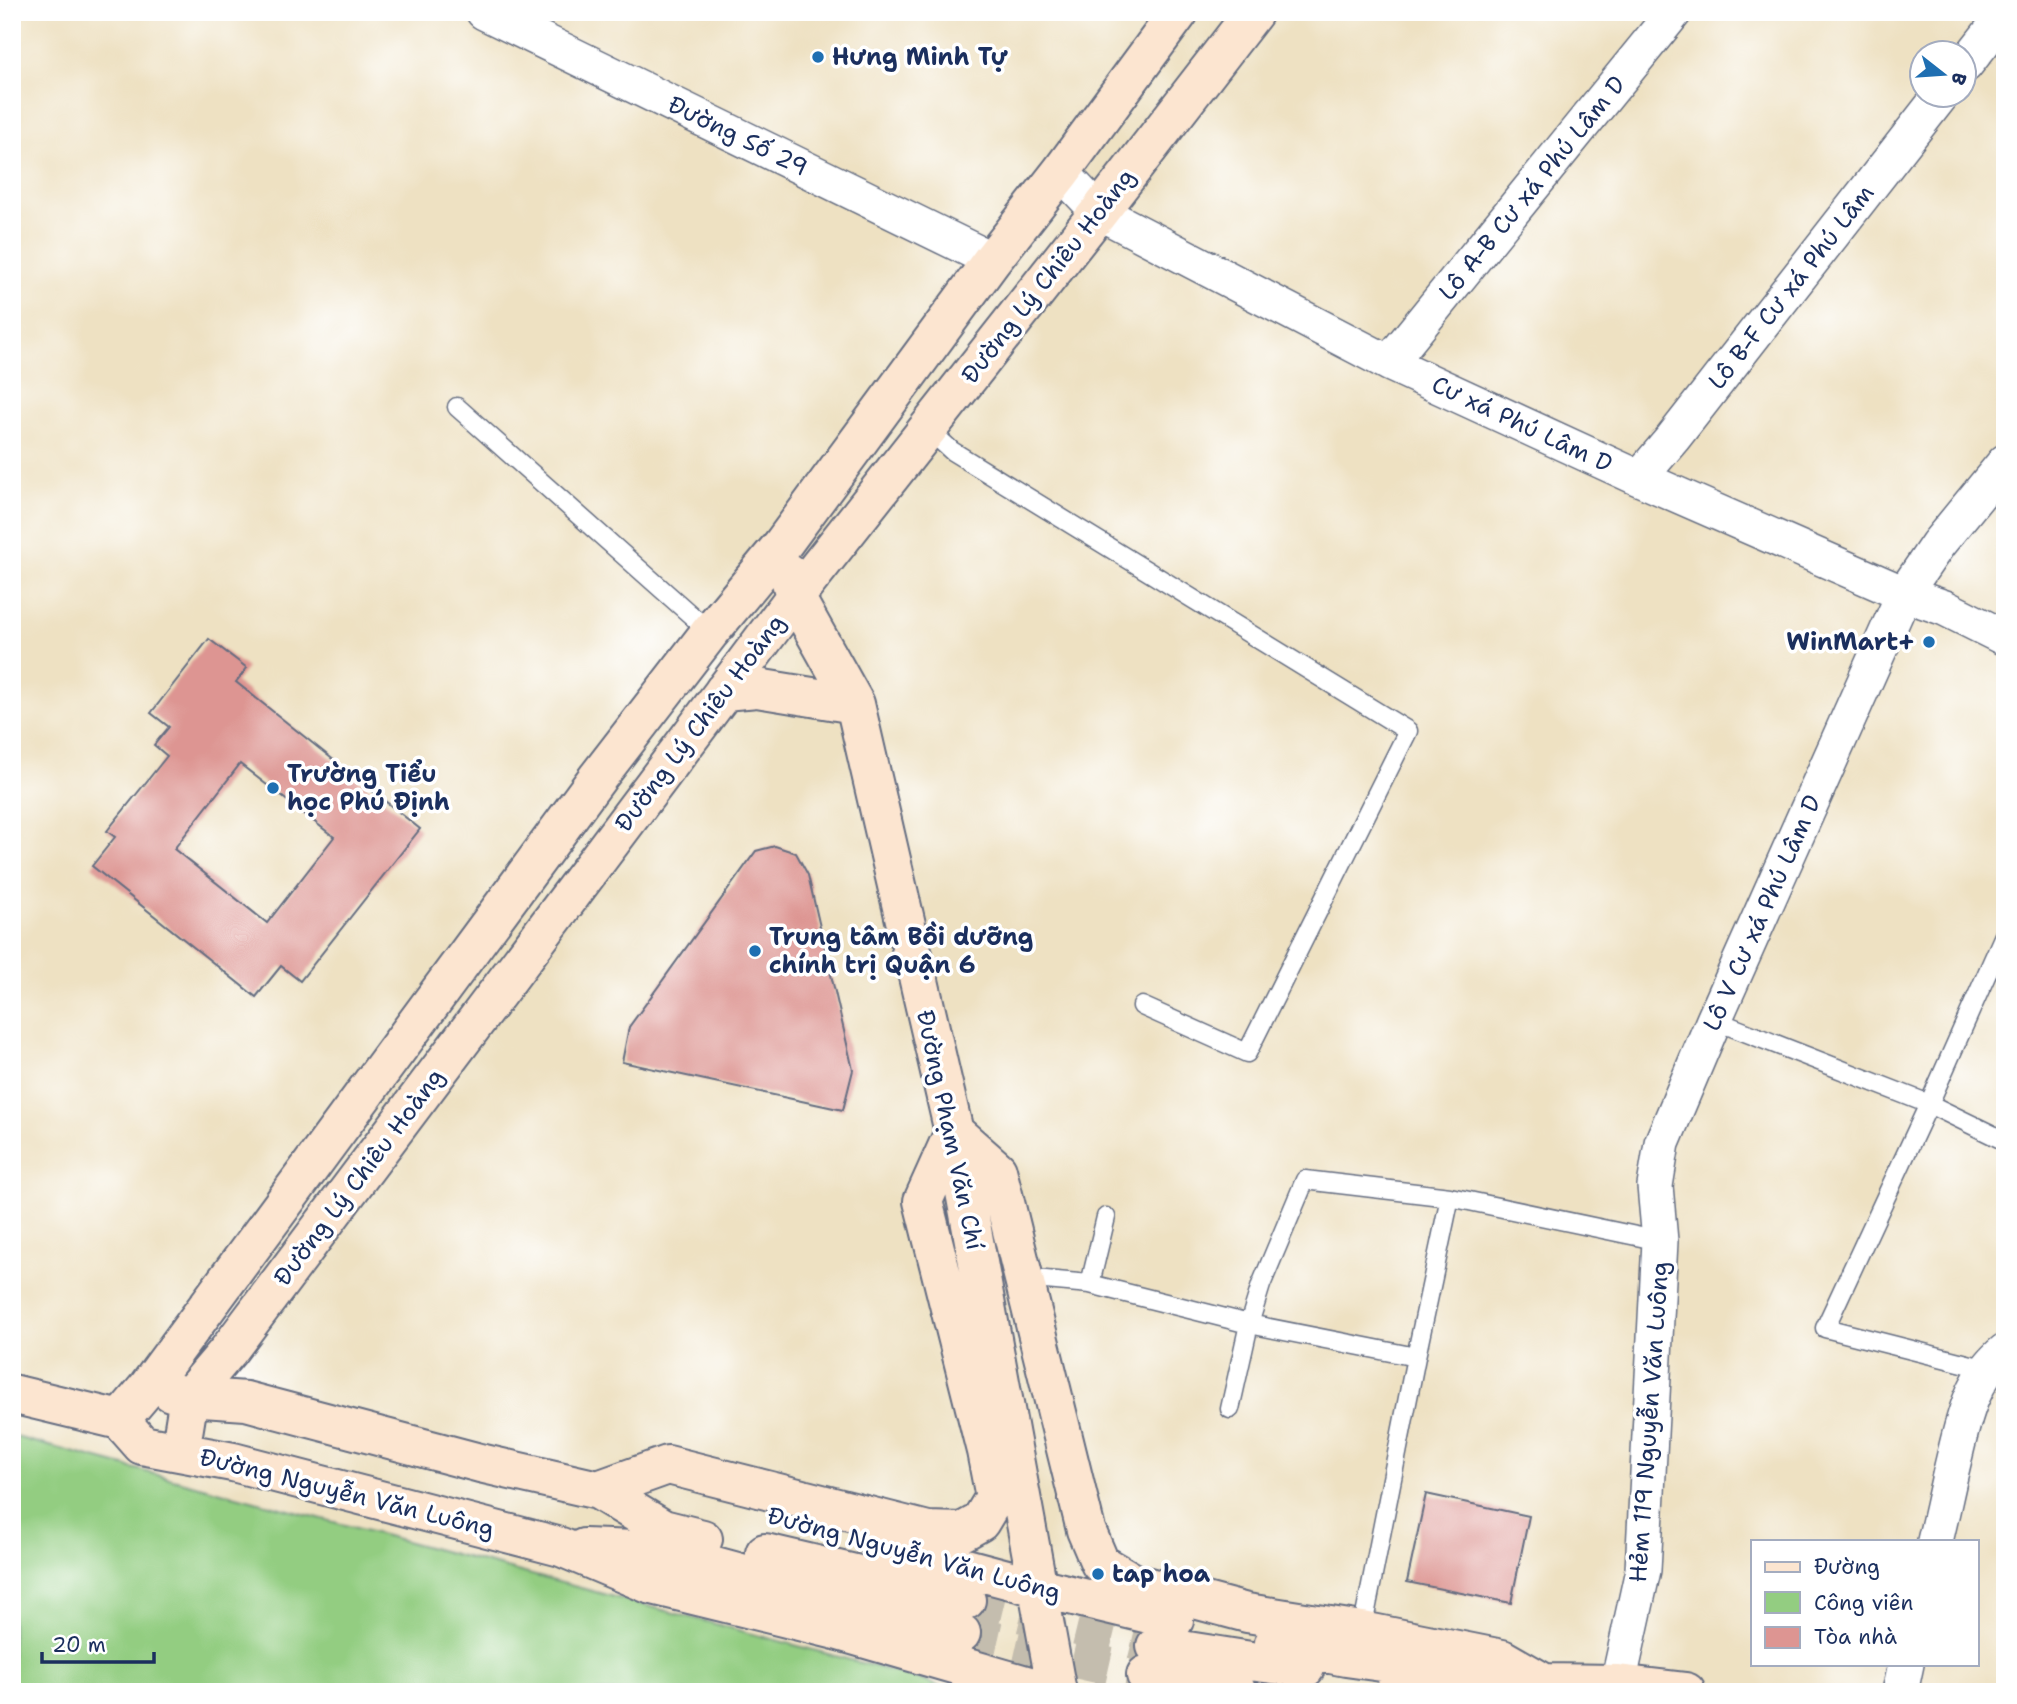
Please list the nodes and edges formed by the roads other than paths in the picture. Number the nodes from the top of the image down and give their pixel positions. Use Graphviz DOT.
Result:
graph roads {
  1 [pos="1180,12"];
  2 [pos="1254,12"];
  3 [pos="1674,12"];
  4 [pos="492,14"];
  5 [pos="2005,14"];
  6 [pos="1979,47"];
  7 [pos="1931,108"];
  8 [pos="1061,172"];
  9 [pos="1099,212"];
  10 [pos="992,260"];
  11 [pos="1389,363"];
  12 [pos="457,407"];
  13 [pos="928,428"];
  14 [pos="2005,462"];
  15 [pos="1639,478"];
  16 [pos="782,545"];
  17 [pos="1904,594"];
  18 [pos="794,597"];
  19 [pos="710,632"];
  20 [pos="2005,638"];
  21 [pos="724,691"];
  22 [pos="855,704"];
  23 [pos="2005,933"];
  24 [pos="1142,1006"];
  25 [pos="1714,1020"];
  26 [pos="1929,1104"];
  27 [pos="954,1132"];
  28 [pos="2005,1141"];
  29 [pos="1450,1197"];
  30 [pos="1106,1217"];
  31 [pos="1660,1241"];
  32 [pos="1023,1278"];
  33 [pos="1090,1284"];
  34 [pos="1249,1324"];
  35 [pos="1416,1357"];
  36 [pos="1996,1360"];
  37 [pos="148,1387"];
  38 [pos="12,1394"];
  39 [pos="189,1397"];
  40 [pos="1230,1409"];
  41 [pos="120,1420"];
  42 [pos="180,1452"];
  43 [pos="598,1490"];
  44 [pos="1935,1540"];
  45 [pos="561,1547"];
  46 [pos="1037,1587"];
  47 [pos="1363,1631"];
  48 [pos="1906,1666"];
  49 [pos="1544,1683"];
  50 [pos="1618,1685"];
  51 [pos="1050,1692"];
  52 [pos="1058,1692"];
  53 [pos="1237,1692"];
  54 [pos="1686,1692"];
  55 [pos="1900,1692"];
  1 -- 8 [label="main road, Đường Lý Chiêu Hoàng"];
  2 -- 9 [label="main road, Đường Lý Chiêu Hoàng"];
  3 -- 11 [label="street, Lô A-B Cư xá Phú Lâm D"];
  4 -- 10 [label="street, Đường Số 29"];
  5 -- 6 [label="street"];
  7 -- 15 [label="street, Lô B-F Cư xá Phú Lâm"];
  8 -- 9 [label="street, Cư xá Phú Lâm D"];
  8 -- 10 [label="main road, Đường Lý Chiêu Hoàng"];
  9 -- 11 [label="street, Cư xá Phú Lâm D"];
  9 -- 13 [label="main road, Đường Lý Chiêu Hoàng"];
  10 -- 16 [label="main road, Đường Lý Chiêu Hoàng"];
  11 -- 15 [label="street, Cư xá Phú Lâm D"];
  12 -- 19 [label="lane"];
  13 -- 18 [label="main road, Đường Lý Chiêu Hoàng"];
  13 -- 24 [label="lane"];
  14 -- 17 [label="street, Lô V Cư xá Phú Lâm D"];
  15 -- 17 [label="street, Cư xá Phú Lâm D"];
  16 -- 18 [label="main road, Đường Phạm Văn Chí"];
  16 -- 19 [label="main road, Đường Lý Chiêu Hoàng"];
  17 -- 20 [label="street, Cư xá Phú Lâm D"];
  17 -- 25 [label="street, Lô V Cư xá Phú Lâm D"];
  18 -- 21 [label="main road, Đường Lý Chiêu Hoàng"];
  18 -- 22 [label="main road, Đường Phạm Văn Chí"];
  19 -- 37 [label="main road, Đường Lý Chiêu Hoàng"];
  21 -- 22 [label="main road"];
  21 -- 39 [label="main road, Đường Lý Chiêu Hoàng"];
  22 -- 27 [label="main road, Đường Phạm Văn Chí"];
  23 -- 26 [label="lane"];
  25 -- 26 [label="lane"];
  25 -- 31 [label="street, Lô V Cư xá Phú Lâm D"];
  26 -- 28 [label="lane"];
  26 -- 36 [label="lane"];
  27 -- 32 [label="main road"];
  27 -- 43 [label="main road"];
  27 -- 46 [label="main road, Đường Phạm Văn Chí"];
  29 -- 31 [label="lane"];
  29 -- 34 [label="lane"];
  29 -- 35 [label="lane"];
  30 -- 33 [label="lane"];
  31 -- 50 [label="street, Hẻm 119 Nguyễn Văn Luông"];
  32 -- 33 [label="lane"];
  32 -- 47 [label="main road"];
  33 -- 34 [label="lane"];
  34 -- 35 [label="lane"];
  34 -- 40 [label="lane"];
  35 -- 47 [label="lane"];
  36 -- 44 [label="street"];
  37 -- 39 [label="main road, Đường Nguyễn Văn Luông"];
  37 -- 41 [label="main road, Đường Lý Chiêu Hoàng"];
  38 -- 41 [label="main road"];
  39 -- 42 [label="main road"];
  39 -- 43 [label="main road, Đường Nguyễn Văn Luông"];
  41 -- 42 [label="main road, Đường Nguyễn Văn Luông"];
  42 -- 45 [label="main road, Đường Nguyễn Văn Luông"];
  43 -- 45 [label="main road"];
  43 -- 46 [label="main road, Đường Nguyễn Văn Luông"];
  45 -- 51 [label="main road, Đường Nguyễn Văn Luông"];
  46 -- 49 [label="main road, Đường Nguyễn Văn Luông"];
  46 -- 52 [label="main road, Đường Phạm Văn Chí"];
  47 -- 49 [label="main road"];
  48 -- 55 [label="street"];
  49 -- 50 [label="main road, Đường Nguyễn Văn Luông"];
  49 -- 53 [label="main road"];
  50 -- 54 [label="main road, Đường Nguyễn Văn Luông"];
}
